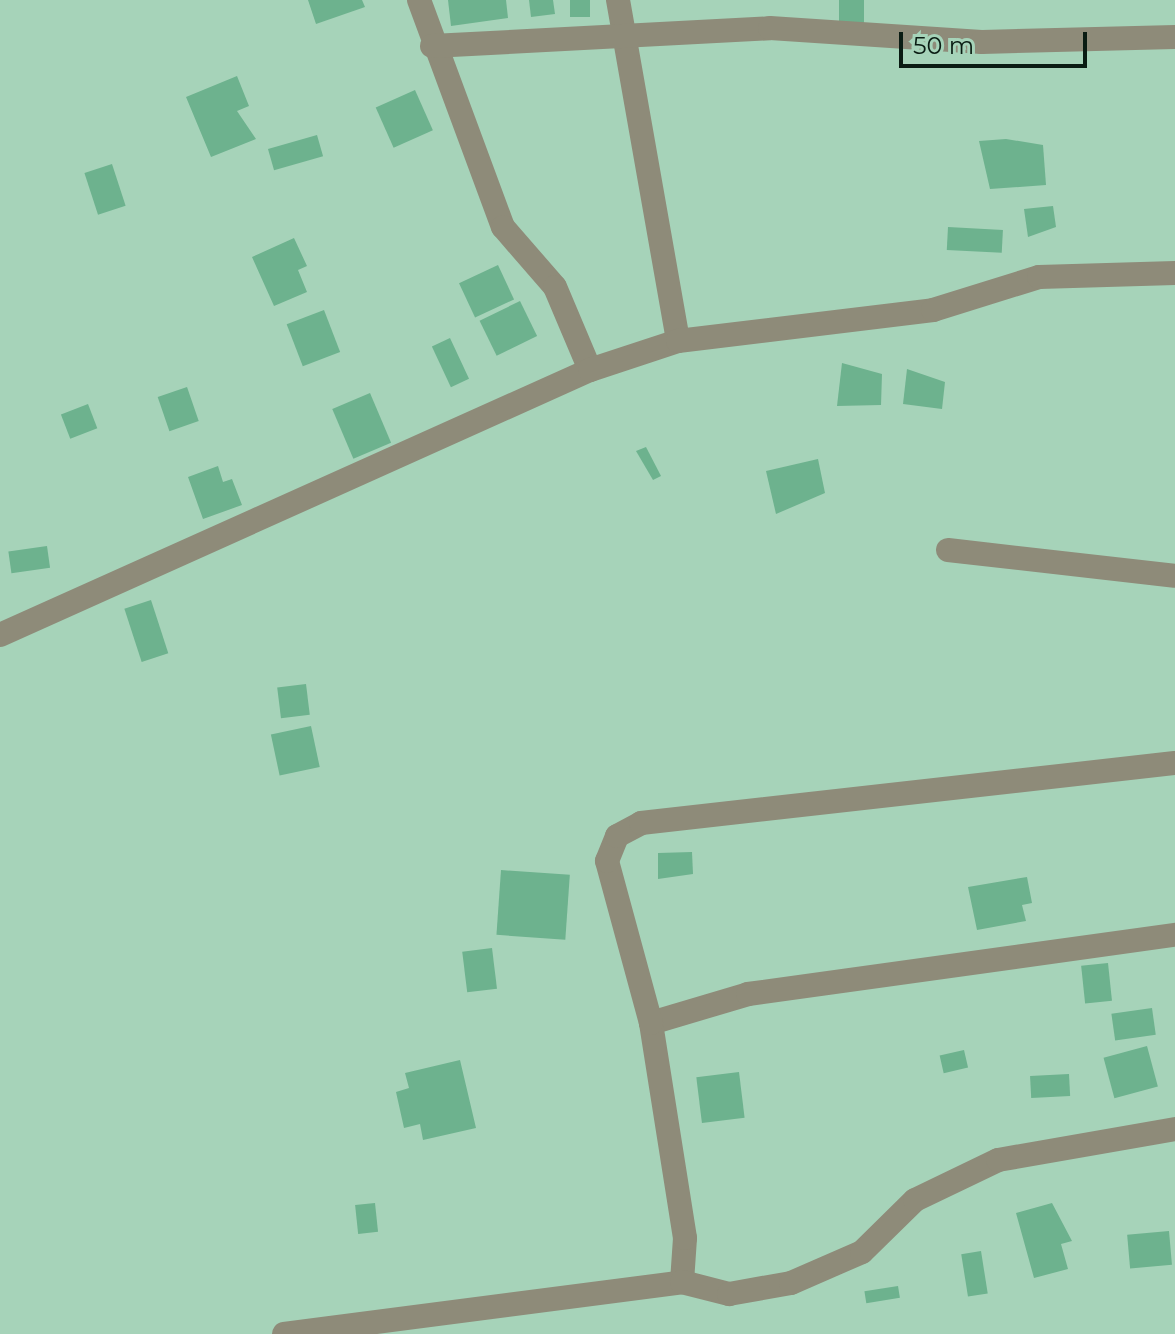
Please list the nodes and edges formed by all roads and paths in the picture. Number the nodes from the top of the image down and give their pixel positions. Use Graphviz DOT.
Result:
graph roads {
  1 [pos="419,0"];
  2 [pos="618,0"];
  3 [pos="621,31"];
  4 [pos="1175,37"];
  5 [pos="432,46"];
  6 [pos="1175,273"];
  7 [pos="678,341"];
  8 [pos="590,370"];
  9 [pos="948,550"];
  10 [pos="1175,576"];
  11 [pos="0,635"];
  12 [pos="1175,763"];
  13 [pos="1175,935"];
  14 [pos="651,1023"];
  15 [pos="1175,1129"];
  16 [pos="682,1282"];
  17 [pos="284,1334"];
  1 -- 5 [label="street"];
  2 -- 3 [label="street"];
  3 -- 4 [label="street"];
  3 -- 5 [label="street"];
  3 -- 7 [label="street"];
  5 -- 8 [label="street"];
  6 -- 7 [label="street"];
  7 -- 8 [label="street"];
  8 -- 11 [label="street"];
  9 -- 10 [label="street"];
  12 -- 14 [label="street"];
  13 -- 14 [label="street"];
  14 -- 16 [label="street"];
  15 -- 16 [label="street"];
  16 -- 17 [label="street"];
}
